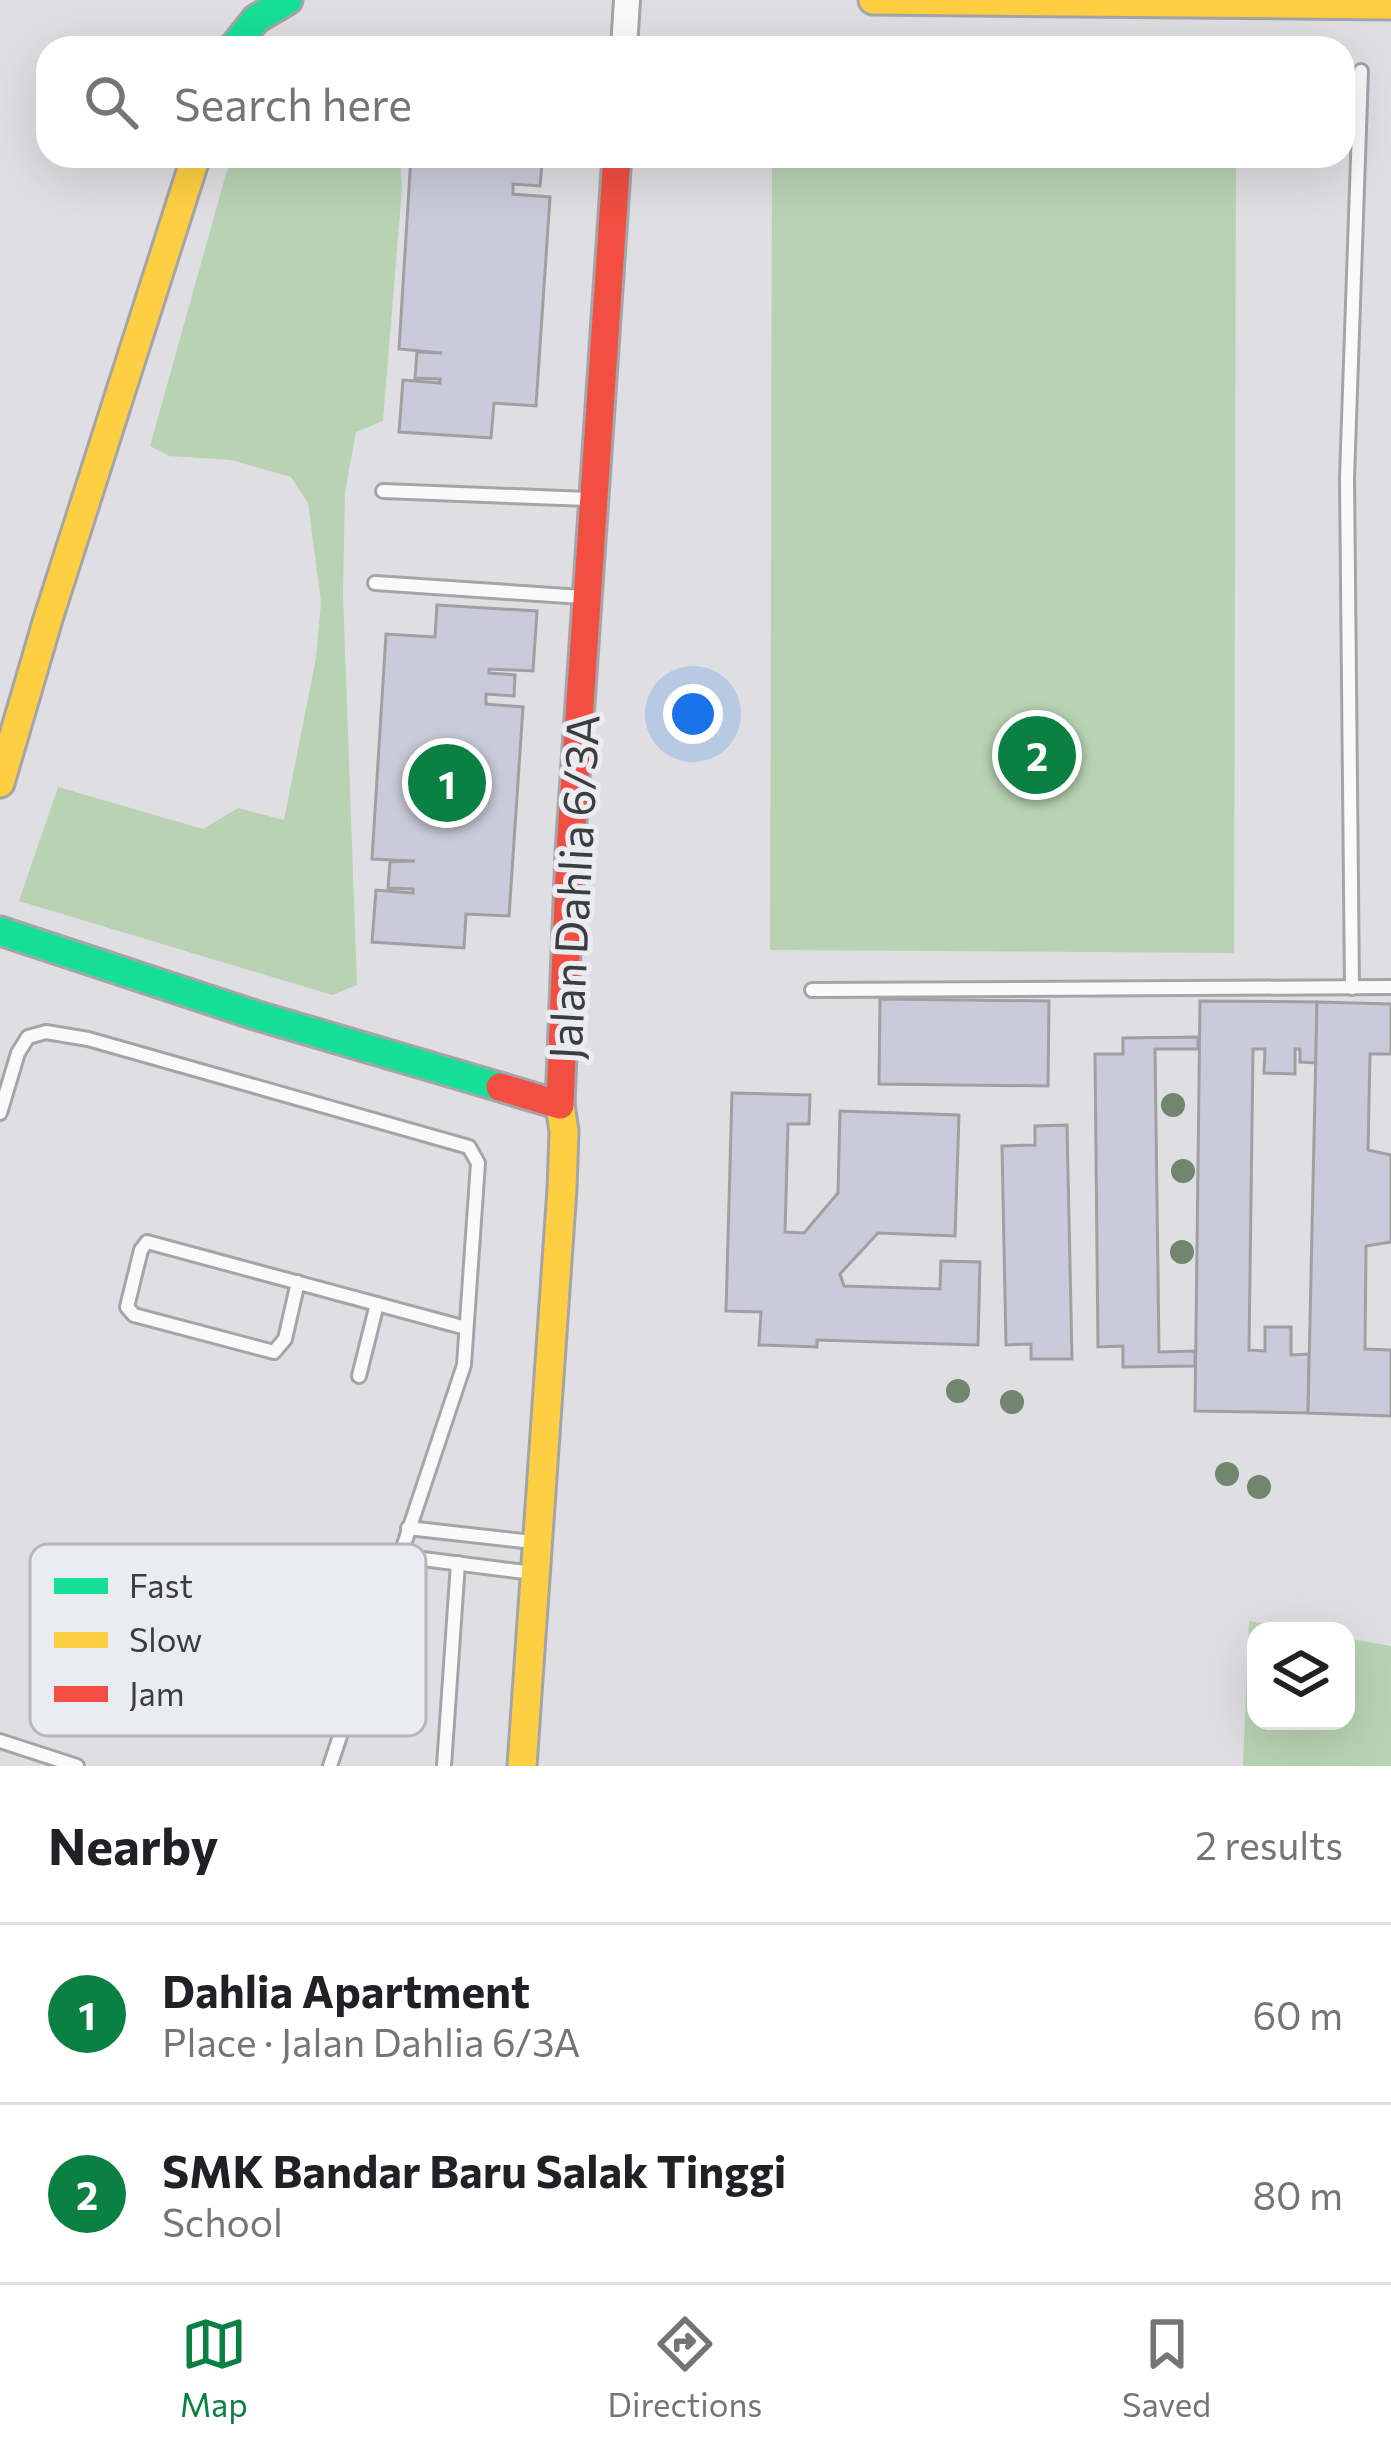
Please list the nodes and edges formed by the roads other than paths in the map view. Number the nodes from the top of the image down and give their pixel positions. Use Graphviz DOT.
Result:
graph roads {
  1 [pos="288,0"];
  2 [pos="627,0"];
  3 [pos="873,0"];
  4 [pos="1108,1"];
  5 [pos="1391,5"];
  6 [pos="240,36"];
  7 [pos="625,36"];
  8 [pos="1361,71"];
  9 [pos="192,168"];
  10 [pos="616,168"];
  11 [pos="383,491"];
  12 [pos="596,499"];
  13 [pos="374,583"];
  14 [pos="590,598"];
  15 [pos="0,783"];
  16 [pos="0,932"];
  17 [pos="1391,987"];
  18 [pos="1352,988"];
  19 [pos="812,990"];
  20 [pos="560,1105"];
  21 [pos="0,1113"];
  22 [pos="298,1282"];
  23 [pos="377,1304"];
  24 [pos="466,1328"];
  25 [pos="359,1376"];
  26 [pos="408,1528"];
  27 [pos="537,1542"];
  28 [pos="403,1544"];
  29 [pos="426,1559"];
  30 [pos="458,1563"];
  31 [pos="534,1573"];
  32 [pos="340,1736"];
  33 [pos="0,1741"];
  34 [pos="77,1766"];
  35 [pos="330,1766"];
  36 [pos="444,1766"];
  37 [pos="522,1766"];
  1 -- 6 [label="street"];
  2 -- 7 [label="street"];
  3 -- 4 [label="street"];
  4 -- 5 [label="street"];
  8 -- 18 [label="lane"];
  9 -- 15 [label="street"];
  10 -- 12 [label="street, Jalan Dahlia 6/3A"];
  11 -- 12 [label="lane"];
  12 -- 14 [label="street, Jalan Dahlia 6/3A"];
  13 -- 14 [label="lane"];
  14 -- 20 [label="street, Jalan Dahlia 6/3A"];
  16 -- 20 [label="street, Jalan Dahlia 6/3A"];
  17 -- 18 [label="lane"];
  18 -- 19 [label="lane"];
  20 -- 27 [label="street"];
  21 -- 24 [label="lane"];
  22 -- 22 [label="lane"];
  22 -- 23 [label="lane"];
  23 -- 24 [label="lane"];
  23 -- 25 [label="lane"];
  24 -- 26 [label="lane"];
  26 -- 27 [label="lane"];
  26 -- 28 [label="lane"];
  27 -- 31 [label="street"];
  29 -- 30 [label="lane"];
  30 -- 31 [label="lane"];
  30 -- 36 [label="lane"];
  31 -- 37 [label="street"];
  32 -- 35 [label="lane"];
  33 -- 34 [label="lane"];
}
